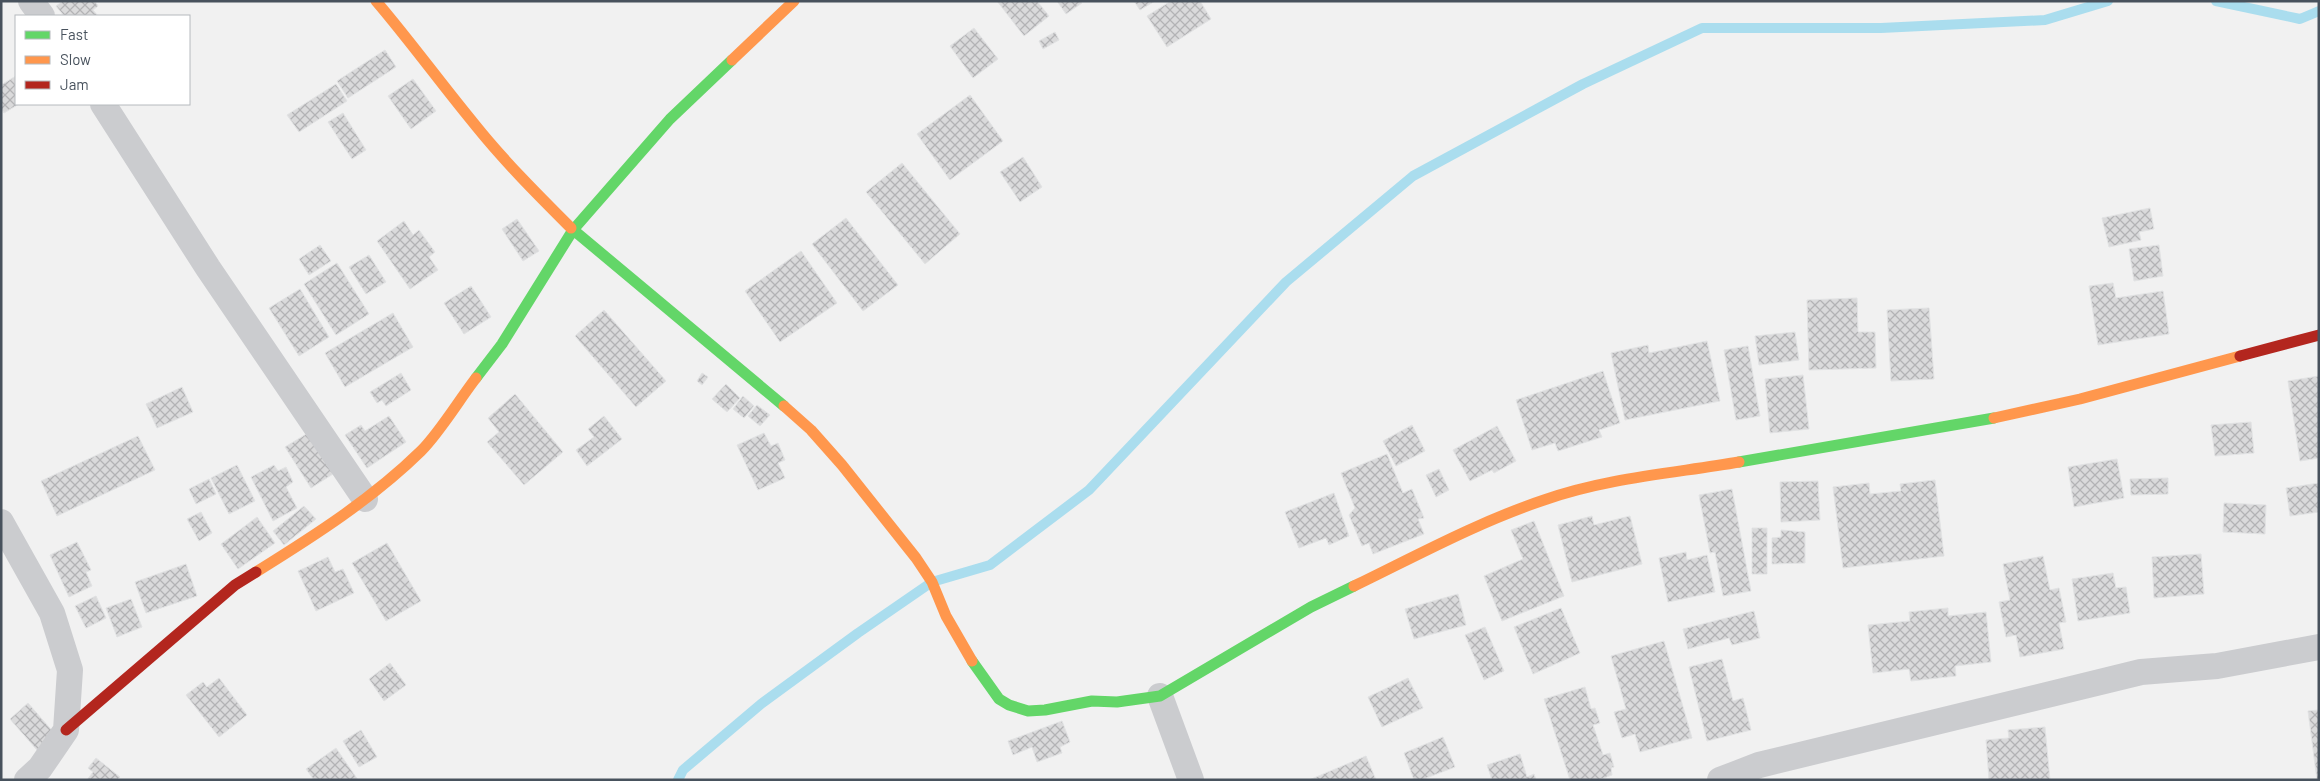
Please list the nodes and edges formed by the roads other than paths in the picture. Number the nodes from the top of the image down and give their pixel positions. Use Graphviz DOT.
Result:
graph roads {
  1 [pos="31,1"];
  2 [pos="376,1"];
  3 [pos="794,1"];
  4 [pos="41,15"];
  5 [pos="104,105"];
  6 [pos="573,230"];
  7 [pos="2319,335"];
  8 [pos="366,499"];
  9 [pos="1,522"];
  10 [pos="2319,647"];
  11 [pos="1160,696"];
  12 [pos="66,730"];
  13 [pos="27,780"];
  14 [pos="1191,780"];
  15 [pos="1720,780"];
  1 -- 4 [label="street"];
  2 -- 6 [label="street"];
  3 -- 6 [label="street"];
  5 -- 8 [label="street"];
  6 -- 8 [label="street"];
  6 -- 11 [label="street"];
  7 -- 11 [label="street"];
  8 -- 12 [label="street"];
  9 -- 12 [label="street"];
  10 -- 15 [label="street"];
  11 -- 14 [label="street"];
  12 -- 13 [label="street"];
}
